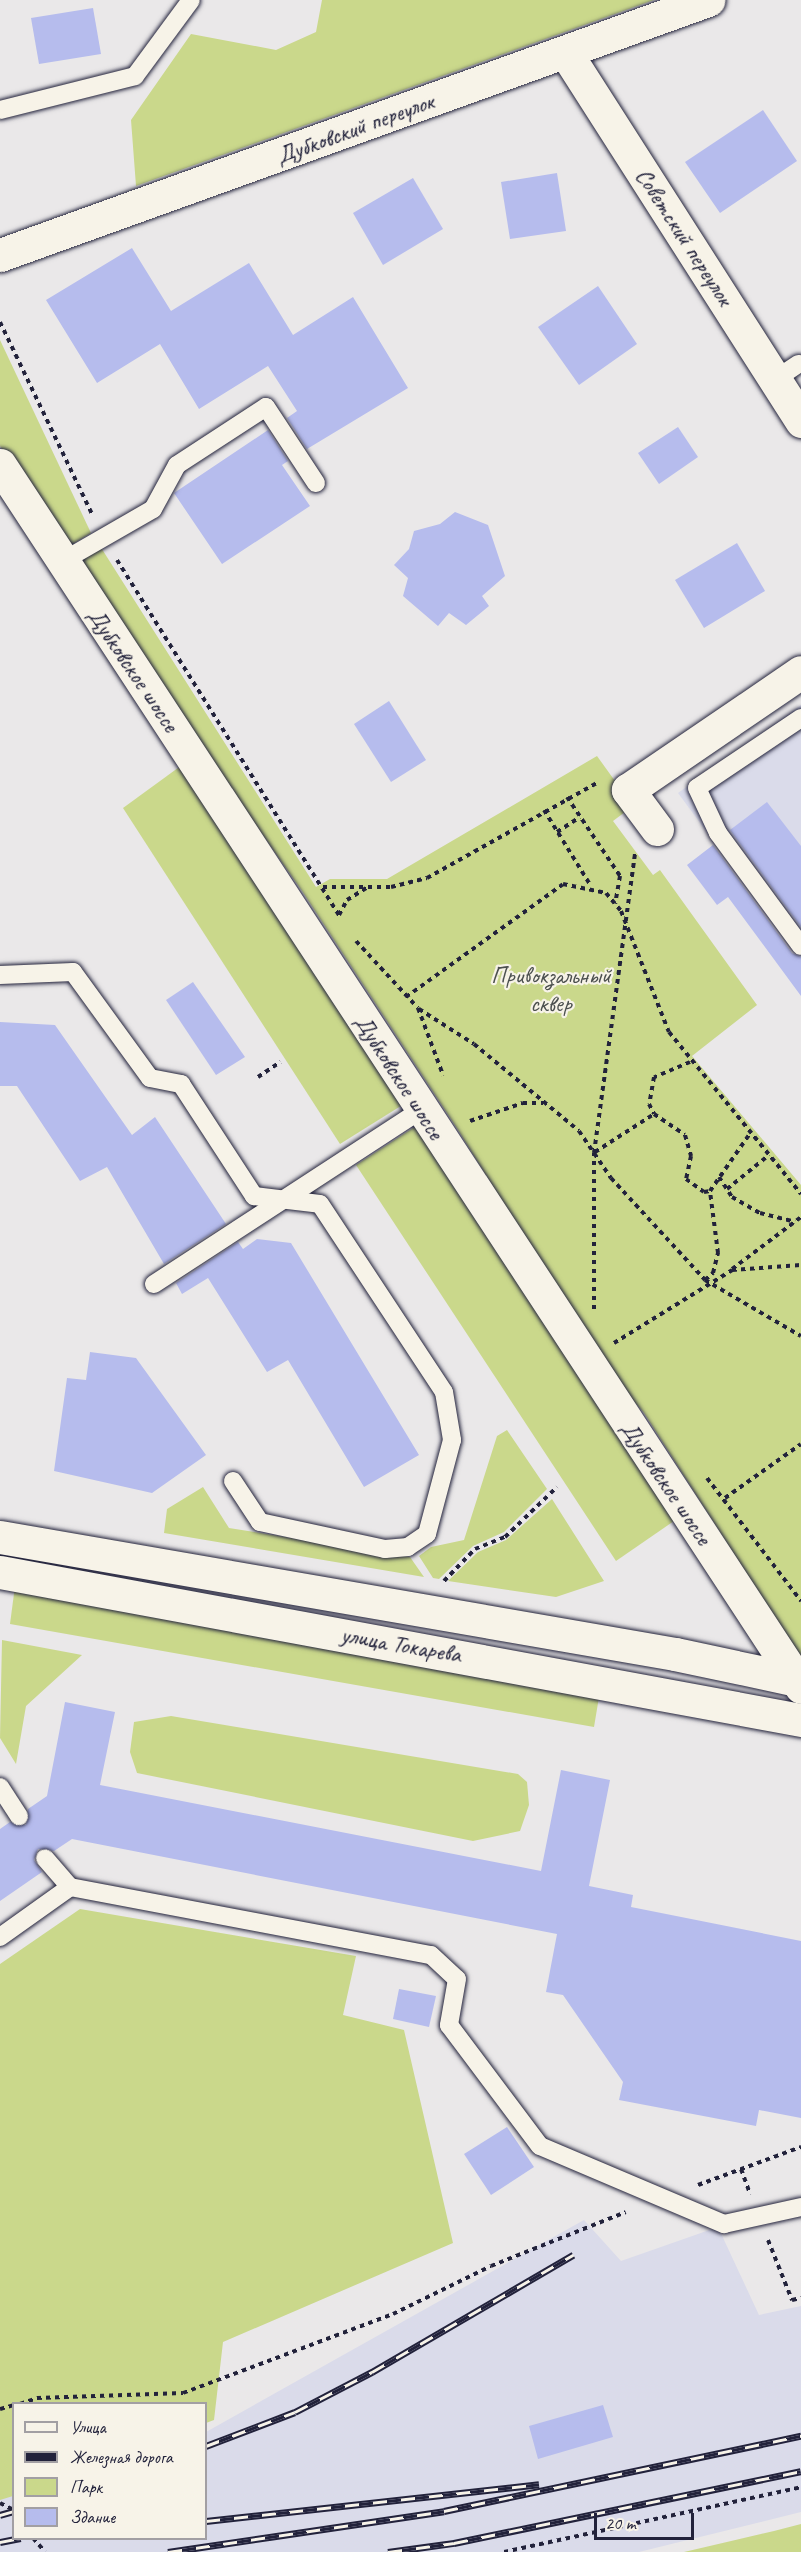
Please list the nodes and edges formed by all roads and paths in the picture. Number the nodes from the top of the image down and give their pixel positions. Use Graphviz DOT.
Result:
graph roads {
  1 [pos="191,0"];
  2 [pos="708,0"];
  3 [pos="677,6"];
  4 [pos="566,53"];
  5 [pos="0,110"];
  6 [pos="0,255"];
  7 [pos="0,322"];
  8 [pos="793,393"];
  9 [pos="0,465"];
  10 [pos="316,483"];
  11 [pos="103,536"];
  12 [pos="61,562"];
  13 [pos="801,672"];
  14 [pos="801,718"];
  15 [pos="628,790"];
  16 [pos="567,797"];
  17 [pos="544,810"];
  18 [pos="580,817"];
  19 [pos="657,829"];
  20 [pos="557,832"];
  21 [pos="322,886"];
  22 [pos="369,887"];
  23 [pos="591,887"];
  24 [pos="615,904"];
  25 [pos="339,915"];
  26 [pos="345,925"];
  27 [pos="625,928"];
  28 [pos="351,935"];
  29 [pos="801,946"];
  30 [pos="0,975"];
  31 [pos="406,997"];
  32 [pos="418,1008"];
  33 [pos="280,1062"];
  34 [pos="690,1062"];
  35 [pos="258,1077"];
  36 [pos="446,1083"];
  37 [pos="544,1103"];
  38 [pos="420,1110"];
  39 [pos="654,1114"];
  40 [pos="461,1124"];
  41 [pos="751,1132"];
  42 [pos="594,1153"];
  43 [pos="769,1155"];
  44 [pos="719,1177"];
  45 [pos="727,1189"];
  46 [pos="710,1191"];
  47 [pos="801,1194"];
  48 [pos="285,1198"];
  49 [pos="801,1217"];
  50 [pos="795,1222"];
  51 [pos="801,1265"];
  52 [pos="732,1270"];
  53 [pos="705,1280"];
  54 [pos="154,1284"];
  55 [pos="711,1284"];
  56 [pos="593,1315"];
  57 [pos="801,1336"];
  58 [pos="611,1345"];
  59 [pos="801,1444"];
  60 [pos="703,1473"];
  61 [pos="233,1481"];
  62 [pos="557,1487"];
  63 [pos="725,1498"];
  64 [pos="693,1522"];
  65 [pos="1,1542"];
  66 [pos="0,1572"];
  67 [pos="441,1584"];
  68 [pos="801,1601"];
  69 [pos="799,1684"];
  70 [pos="801,1720"];
  71 [pos="0,1787"];
  72 [pos="19,1816"];
  73 [pos="45,1858"];
  74 [pos="70,1887"];
  75 [pos="0,1936"];
  76 [pos="801,2147"];
  77 [pos="660,2198"];
  78 [pos="801,2207"];
  79 [pos="25,2402"];
  80 [pos="801,2487"];
  81 [pos="35,2540"];
  82 [pos="45,2552"];
  83 [pos="504,2552"];
  1 -- 5 [label="lane"];
  2 -- 3 [label="street, Дубковский переулок"];
  3 -- 4 [label="street, Дубковский переулок"];
  4 -- 6 [label="street, Дубковский переулок"];
  4 -- 8 [label="street, Советский переулок"];
  7 -- 11 [label="path"];
  9 -- 12 [label="street, Дубковское шоссе"];
  10 -- 11 [label="lane"];
  11 -- 12 [label="lane"];
  11 -- 21 [label="path"];
  12 -- 38 [label="street, Дубковское шоссе"];
  13 -- 15 [label="street"];
  14 -- 29 [label="lane"];
  15 -- 16 [label="path"];
  15 -- 19 [label="street"];
  16 -- 17 [label="path"];
  16 -- 18 [label="path"];
  17 -- 20 [label="path"];
  17 -- 22 [label="path"];
  18 -- 20 [label="path"];
  18 -- 24 [label="path"];
  19 -- 27 [label="path"];
  20 -- 23 [label="path"];
  21 -- 22 [label="path"];
  21 -- 25 [label="path"];
  22 -- 25 [label="path"];
  23 -- 24 [label="path"];
  23 -- 31 [label="path"];
  24 -- 27 [label="path"];
  25 -- 26 [label="path"];
  27 -- 34 [label="path"];
  27 -- 42 [label="path"];
  28 -- 31 [label="path"];
  30 -- 48 [label="lane"];
  31 -- 32 [label="path"];
  32 -- 36 [label="path"];
  32 -- 37 [label="path"];
  33 -- 35 [label="path"];
  34 -- 39 [label="path"];
  34 -- 41 [label="path"];
  37 -- 40 [label="path"];
  37 -- 42 [label="path"];
  38 -- 48 [label="lane"];
  38 -- 64 [label="street, Дубковское шоссе"];
  39 -- 42 [label="path"];
  39 -- 46 [label="path"];
  41 -- 43 [label="path"];
  41 -- 44 [label="path"];
  42 -- 53 [label="path"];
  42 -- 56 [label="path"];
  43 -- 45 [label="path"];
  43 -- 47 [label="path"];
  44 -- 45 [label="path"];
  44 -- 46 [label="path"];
  45 -- 50 [label="path"];
  46 -- 53 [label="path"];
  48 -- 54 [label="lane"];
  48 -- 61 [label="lane"];
  49 -- 50 [label="path"];
  50 -- 52 [label="path"];
  51 -- 52 [label="path"];
  52 -- 55 [label="path"];
  53 -- 55 [label="path"];
  55 -- 57 [label="path"];
  55 -- 58 [label="path"];
  59 -- 63 [label="path"];
  60 -- 63 [label="path"];
  62 -- 67 [label="path"];
  63 -- 64 [label="path"];
  63 -- 68 [label="path"];
  64 -- 69 [label="street, Дубковское шоссе"];
  65 -- 69 [label="street, улица Токарева"];
  66 -- 70 [label="street, улица Токарева"];
  71 -- 72 [label="lane"];
  73 -- 74 [label="lane"];
  74 -- 75 [label="lane"];
  74 -- 77 [label="lane"];
  76 -- 77 [label="path"];
  77 -- 78 [label="lane"];
  77 -- 79 [label="path"];
  80 -- 83 [label="path"];
  81 -- 82 [label="path"];
}
